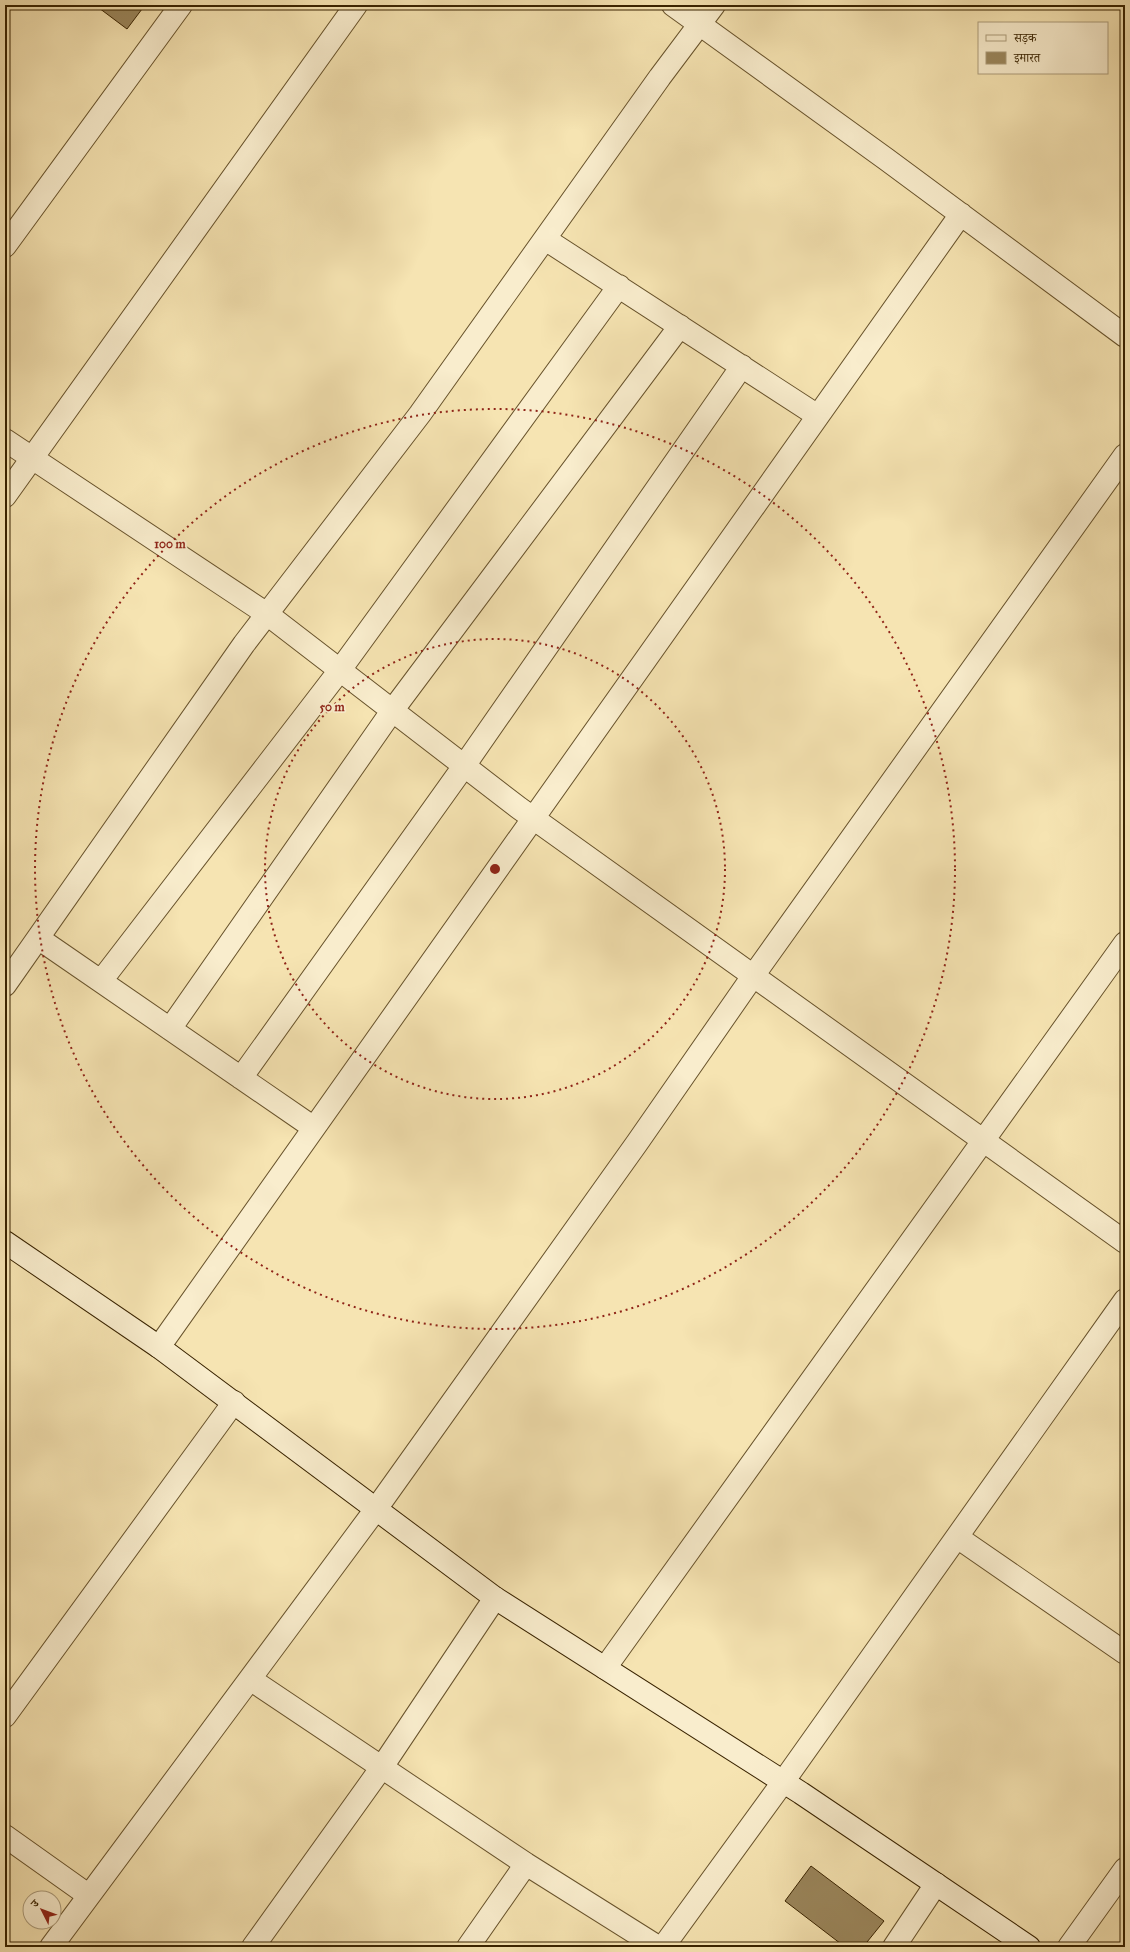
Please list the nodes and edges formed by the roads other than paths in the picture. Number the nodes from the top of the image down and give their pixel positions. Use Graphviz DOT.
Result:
graph roads {
  1 [pos="181,5"];
  2 [pos="356,5"];
  3 [pos="673,5"];
  4 [pos="714,5"];
  5 [pos="700,24"];
  6 [pos="961,214"];
  7 [pos="545,239"];
  8 [pos="5,246"];
  9 [pos="619,286"];
  10 [pos="680,326"];
  11 [pos="1125,336"];
  12 [pos="742,366"];
  13 [pos="818,416"];
  14 [pos="5,440"];
  15 [pos="1125,455"];
  16 [pos="32,458"];
  17 [pos="5,496"];
  18 [pos="267,614"];
  19 [pos="340,670"];
  20 [pos="392,711"];
  21 [pos="464,766"];
  22 [pos="534,819"];
  23 [pos="38,938"];
  24 [pos="1125,943"];
  25 [pos="753,976"];
  26 [pos="101,981"];
  27 [pos="5,985"];
  28 [pos="170,1029"];
  29 [pos="241,1078"];
  30 [pos="314,1128"];
  31 [pos="983,1140"];
  32 [pos="5,1242"];
  33 [pos="1125,1242"];
  34 [pos="1125,1300"];
  35 [pos="159,1347"];
  36 [pos="234,1402"];
  37 [pos="376,1509"];
  38 [pos="957,1537"];
  39 [pos="495,1598"];
  40 [pos="1125,1653"];
  41 [pos="606,1668"];
  42 [pos="250,1679"];
  43 [pos="5,1716"];
  44 [pos="382,1767"];
  45 [pos="783,1782"];
  46 [pos="5,1836"];
  47 [pos="526,1864"];
  48 [pos="1125,1869"];
  49 [pos="936,1884"];
  50 [pos="88,1896"];
  51 [pos="51,1947"];
  52 [pos="252,1947"];
  53 [pos="468,1947"];
  54 [pos="658,1947"];
  55 [pos="663,1947"];
  56 [pos="894,1947"];
  57 [pos="1029,1947"];
  58 [pos="1069,1947"];
  1 -- 8 [label="street"];
  2 -- 16 [label="street"];
  3 -- 5 [label="street"];
  4 -- 5 [label="street"];
  5 -- 6 [label="street"];
  5 -- 7 [label="street"];
  6 -- 11 [label="street"];
  6 -- 13 [label="street"];
  7 -- 9 [label="street"];
  7 -- 18 [label="street"];
  9 -- 10 [label="street"];
  9 -- 19 [label="street"];
  10 -- 12 [label="street"];
  10 -- 20 [label="street"];
  12 -- 13 [label="street"];
  12 -- 21 [label="street"];
  13 -- 22 [label="street"];
  14 -- 16 [label="street"];
  15 -- 25 [label="street"];
  16 -- 17 [label="street"];
  16 -- 18 [label="street"];
  18 -- 19 [label="street"];
  18 -- 23 [label="street"];
  19 -- 20 [label="street"];
  19 -- 26 [label="street"];
  20 -- 21 [label="street"];
  20 -- 28 [label="street"];
  21 -- 22 [label="street"];
  21 -- 29 [label="street"];
  22 -- 25 [label="street"];
  22 -- 30 [label="street"];
  23 -- 26 [label="street"];
  23 -- 27 [label="street"];
  24 -- 31 [label="street"];
  25 -- 31 [label="street"];
  25 -- 37 [label="street"];
  26 -- 28 [label="street"];
  28 -- 29 [label="street"];
  29 -- 30 [label="street"];
  30 -- 35 [label="street"];
  31 -- 33 [label="street"];
  31 -- 41 [label="street"];
  32 -- 35 [label="street"];
  34 -- 38 [label="street"];
  35 -- 36 [label="street"];
  36 -- 37 [label="street"];
  36 -- 43 [label="street"];
  37 -- 39 [label="street"];
  37 -- 42 [label="street"];
  38 -- 40 [label="street"];
  38 -- 45 [label="street"];
  39 -- 41 [label="street"];
  39 -- 44 [label="street"];
  41 -- 45 [label="street"];
  42 -- 44 [label="street"];
  42 -- 50 [label="street"];
  44 -- 47 [label="street"];
  44 -- 52 [label="street"];
  45 -- 49 [label="street"];
  45 -- 55 [label="street"];
  46 -- 50 [label="street"];
  47 -- 53 [label="street"];
  47 -- 54 [label="street"];
  48 -- 58 [label="street"];
  49 -- 56 [label="street"];
  49 -- 57 [label="street"];
  50 -- 51 [label="street"];
}
